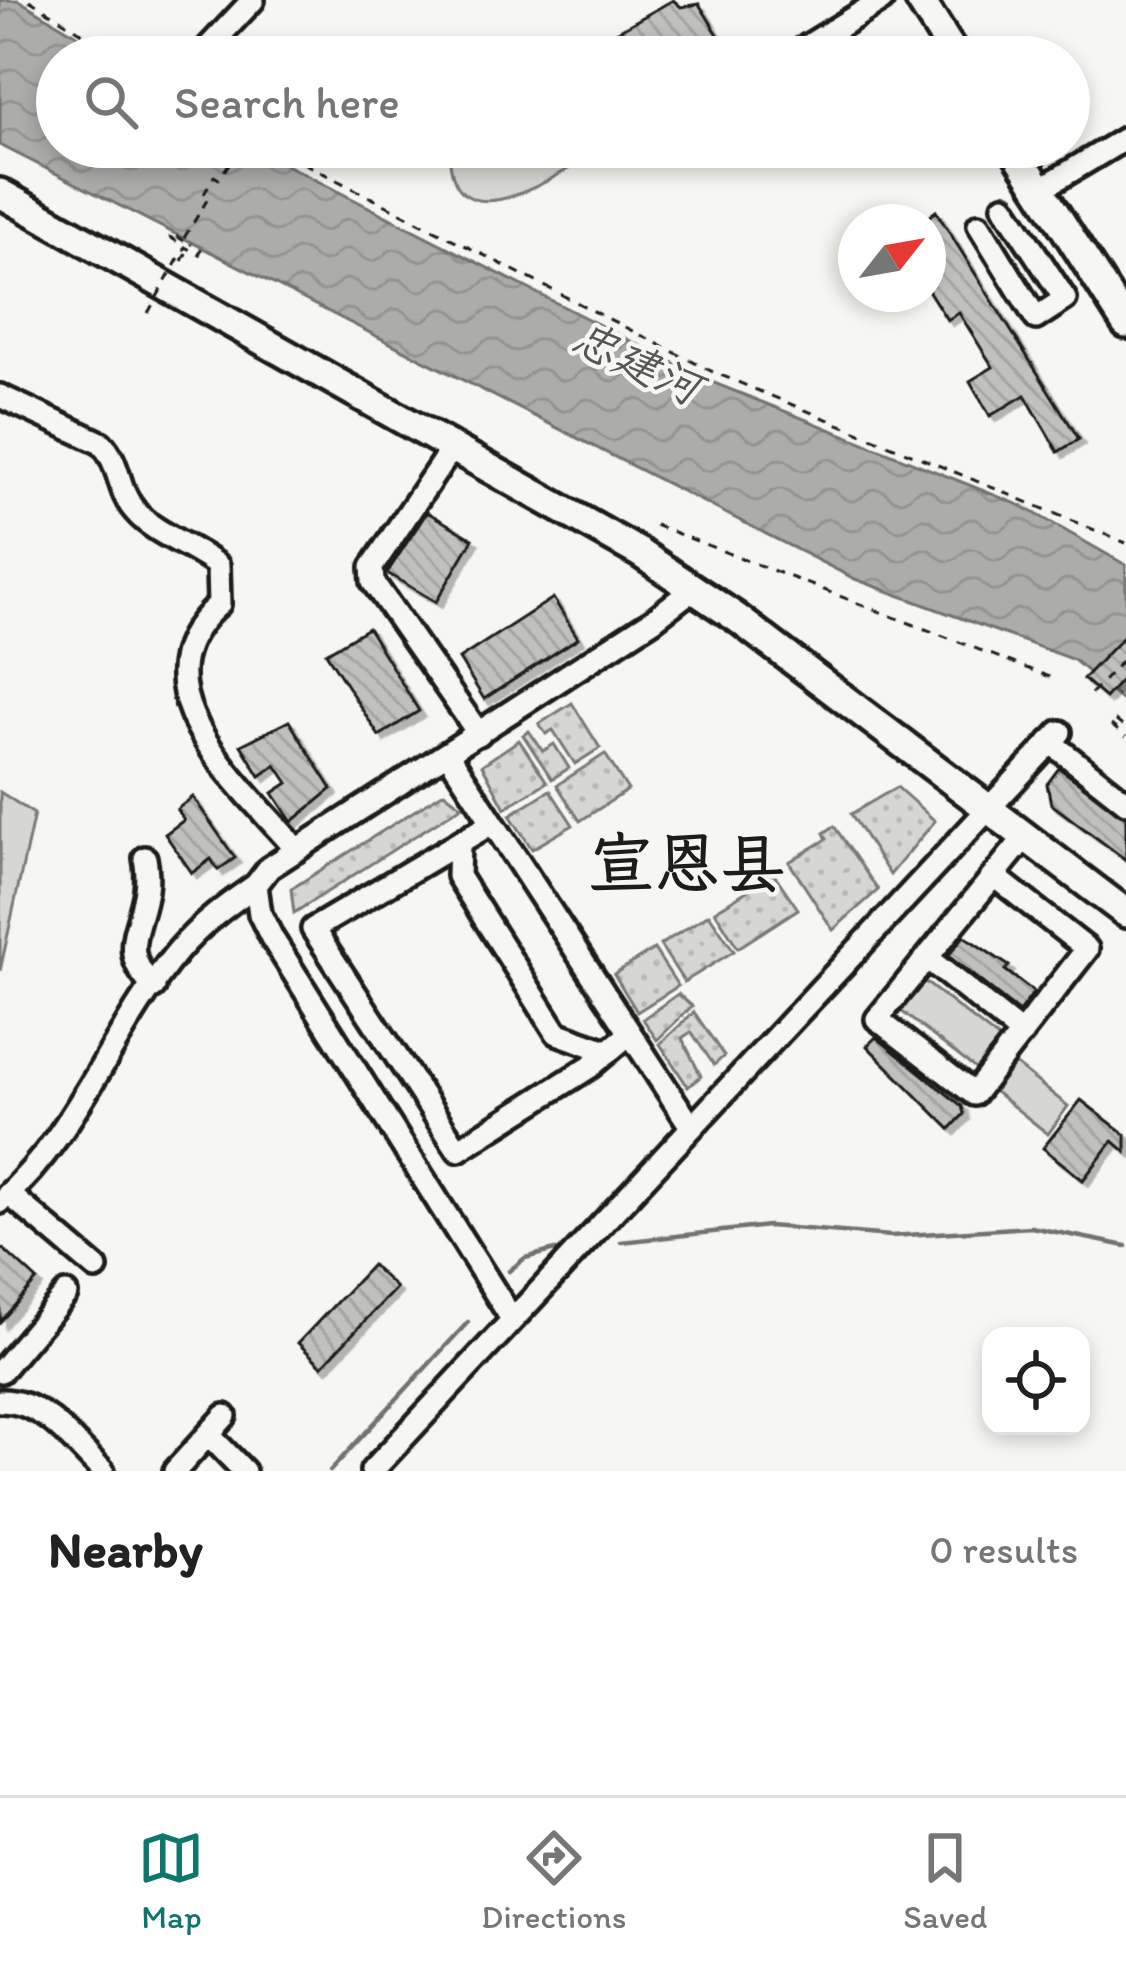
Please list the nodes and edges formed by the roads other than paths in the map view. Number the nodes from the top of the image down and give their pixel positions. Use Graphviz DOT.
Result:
graph roads {
  1 [pos="253,0"];
  2 [pos="882,0"];
  3 [pos="920,0"];
  4 [pos="219,36"];
  5 [pos="824,36"];
  6 [pos="943,36"];
  7 [pos="1126,138"];
  8 [pos="1026,168"];
  9 [pos="0,194"];
  10 [pos="1004,206"];
  11 [pos="1052,209"];
  12 [pos="979,225"];
  13 [pos="1026,240"];
  14 [pos="1126,324"];
  15 [pos="0,395"];
  16 [pos="452,448"];
  17 [pos="693,589"];
  18 [pos="479,734"];
  19 [pos="448,754"];
  20 [pos="1126,802"];
  21 [pos="985,806"];
  22 [pos="492,823"];
  23 [pos="1025,836"];
  24 [pos="459,844"];
  25 [pos="297,850"];
  26 [pos="145,858"];
  27 [pos="994,876"];
  28 [pos="256,885"];
  29 [pos="1126,913"];
  30 [pos="927,958"];
  31 [pos="154,987"];
  32 [pos="1022,1034"];
  33 [pos="628,1035"];
  34 [pos="604,1050"];
  35 [pos="690,1125"];
  36 [pos="5,1198"];
  37 [pos="96,1268"];
  38 [pos="66,1294"];
  39 [pos="512,1319"];
  40 [pos="0,1371"];
  41 [pos="11,1401"];
  42 [pos="225,1416"];
  43 [pos="209,1436"];
  44 [pos="103,1471"];
  45 [pos="175,1471"];
  46 [pos="244,1471"];
  47 [pos="372,1471"];
  1 -- 4 [label="street"];
  2 -- 5 [label="street"];
  3 -- 6 [label="main road"];
  7 -- 11 [label="street"];
  8 -- 11 [label="main road"];
  9 -- 16 [label="main road"];
  10 -- 13 [label="street"];
  11 -- 13 [label="street"];
  11 -- 14 [label="main road"];
  12 -- 13 [label="street"];
  15 -- 25 [label="street"];
  16 -- 17 [label="main road"];
  16 -- 18 [label="street"];
  17 -- 18 [label="street"];
  17 -- 21 [label="main road"];
  18 -- 19 [label="street"];
  19 -- 22 [label="street"];
  19 -- 25 [label="street"];
  20 -- 21 [label="street"];
  21 -- 23 [label="main road"];
  21 -- 35 [label="street"];
  22 -- 24 [label="street"];
  22 -- 33 [label="street"];
  23 -- 27 [label="street"];
  23 -- 29 [label="main road"];
  24 -- 34 [label="street"];
  24 -- 34 [label="street"];
  25 -- 28 [label="street"];
  26 -- 31 [label="street"];
  27 -- 30 [label="street"];
  27 -- 32 [label="street"];
  28 -- 31 [label="street"];
  28 -- 39 [label="street"];
  30 -- 32 [label="street"];
  30 -- 32 [label="street"];
  31 -- 36 [label="street"];
  33 -- 34 [label="street"];
  33 -- 35 [label="street"];
  35 -- 39 [label="street"];
  36 -- 37 [label="street"];
  38 -- 40 [label="street"];
  39 -- 47 [label="street"];
  40 -- 41 [label="street"];
  41 -- 44 [label="street"];
  42 -- 43 [label="street"];
  43 -- 45 [label="street"];
  43 -- 46 [label="street"];
}
